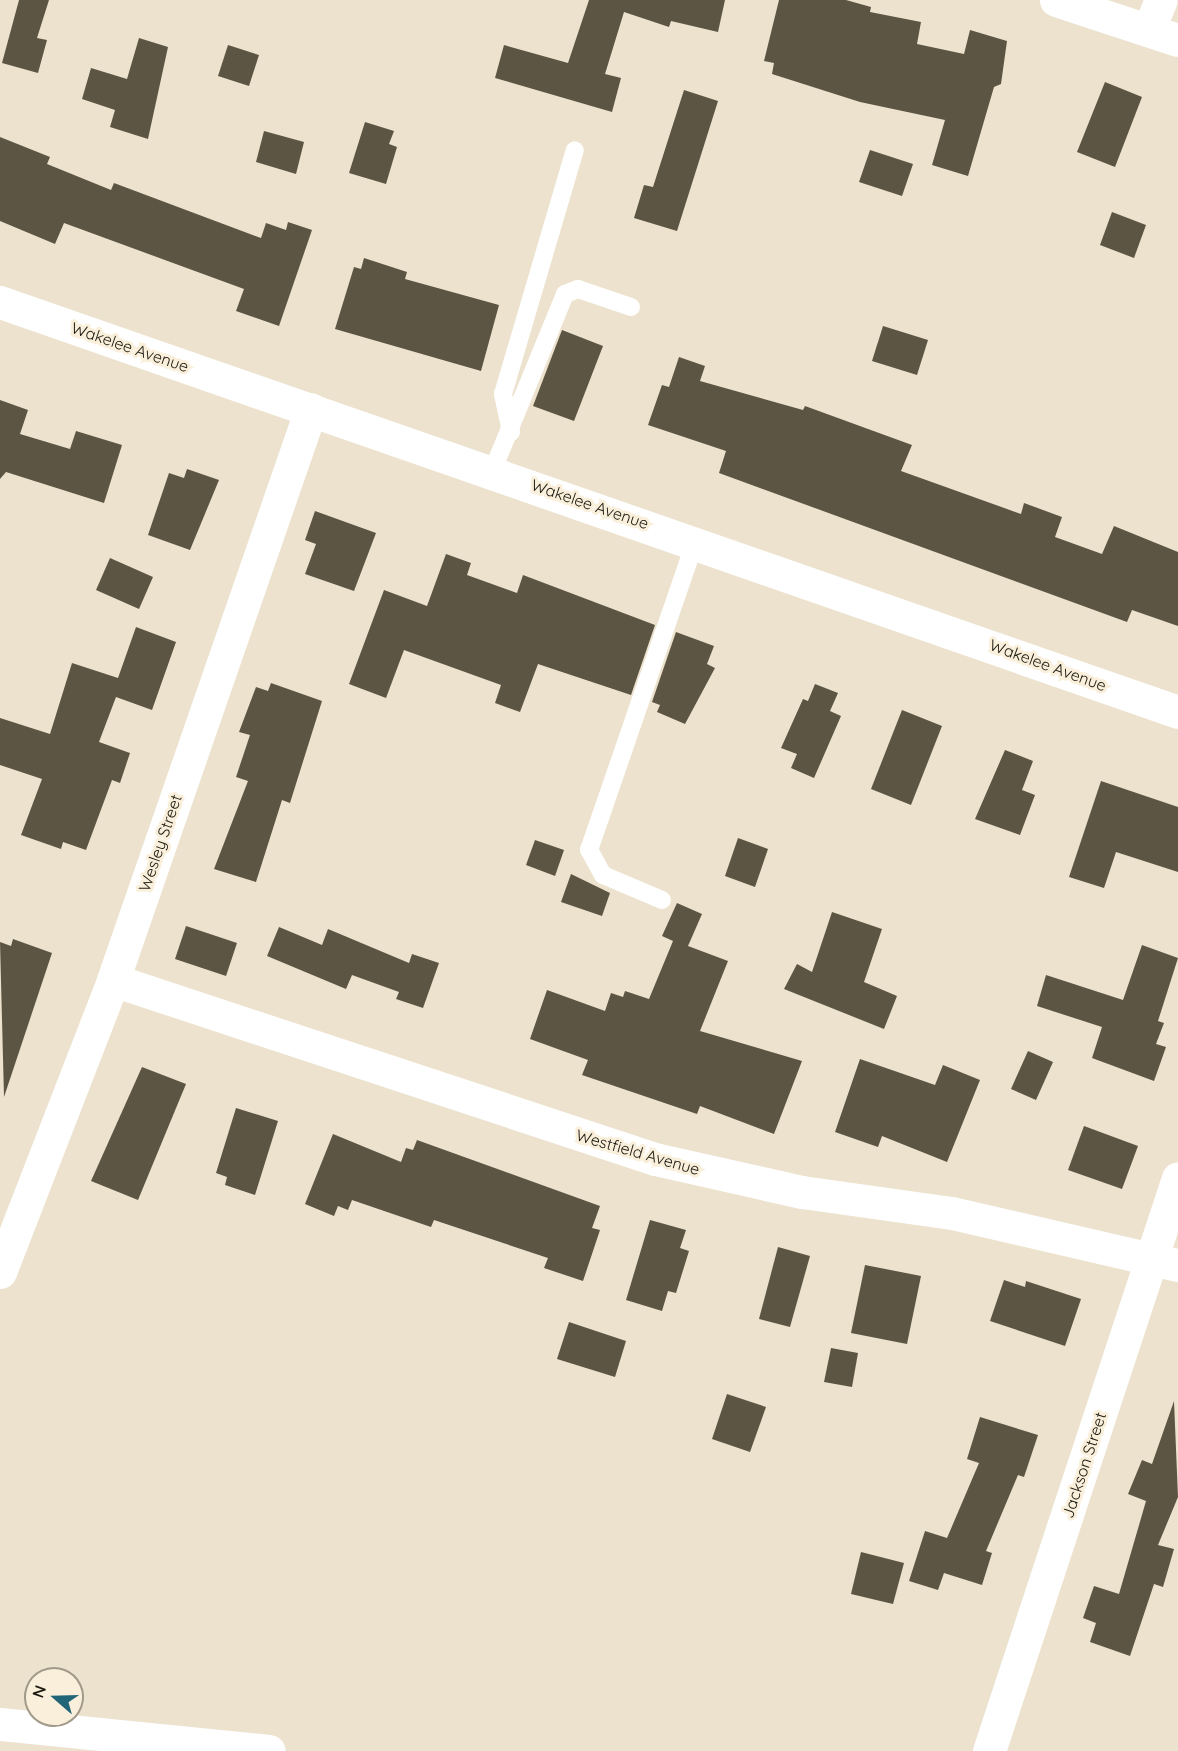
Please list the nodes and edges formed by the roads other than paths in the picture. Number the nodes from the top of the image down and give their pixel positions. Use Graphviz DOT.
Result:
graph roads {
  1 [pos="1056,0"];
  2 [pos="1163,23"];
  3 [pos="575,150"];
  4 [pos="0,302"];
  5 [pos="630,307"];
  6 [pos="311,409"];
  7 [pos="511,432"];
  8 [pos="492,472"];
  9 [pos="696,540"];
  10 [pos="1178,712"];
  11 [pos="662,900"];
  12 [pos="113,980"];
  13 [pos="1178,1178"];
  14 [pos="1164,1263"];
  15 [pos="0,1272"];
  16 [pos="0,1724"];
  17 [pos="269,1751"];
  18 [pos="989,1751"];
  1 -- 2 [label="main road"];
  3 -- 7 [label="lane"];
  4 -- 6 [label="main road, Wakelee Avenue"];
  5 -- 7 [label="lane"];
  6 -- 8 [label="main road, Wakelee Avenue"];
  6 -- 12 [label="main road, Wesley Street"];
  7 -- 8 [label="lane"];
  8 -- 9 [label="main road, Wakelee Avenue"];
  9 -- 10 [label="main road, Wakelee Avenue"];
  9 -- 11 [label="lane"];
  12 -- 14 [label="main road, Westfield Avenue"];
  12 -- 15 [label="main road, Wesley Street"];
  13 -- 14 [label="main road, Jackson Street"];
  14 -- 18 [label="main road, Jackson Street"];
  16 -- 17 [label="main road"];
}
